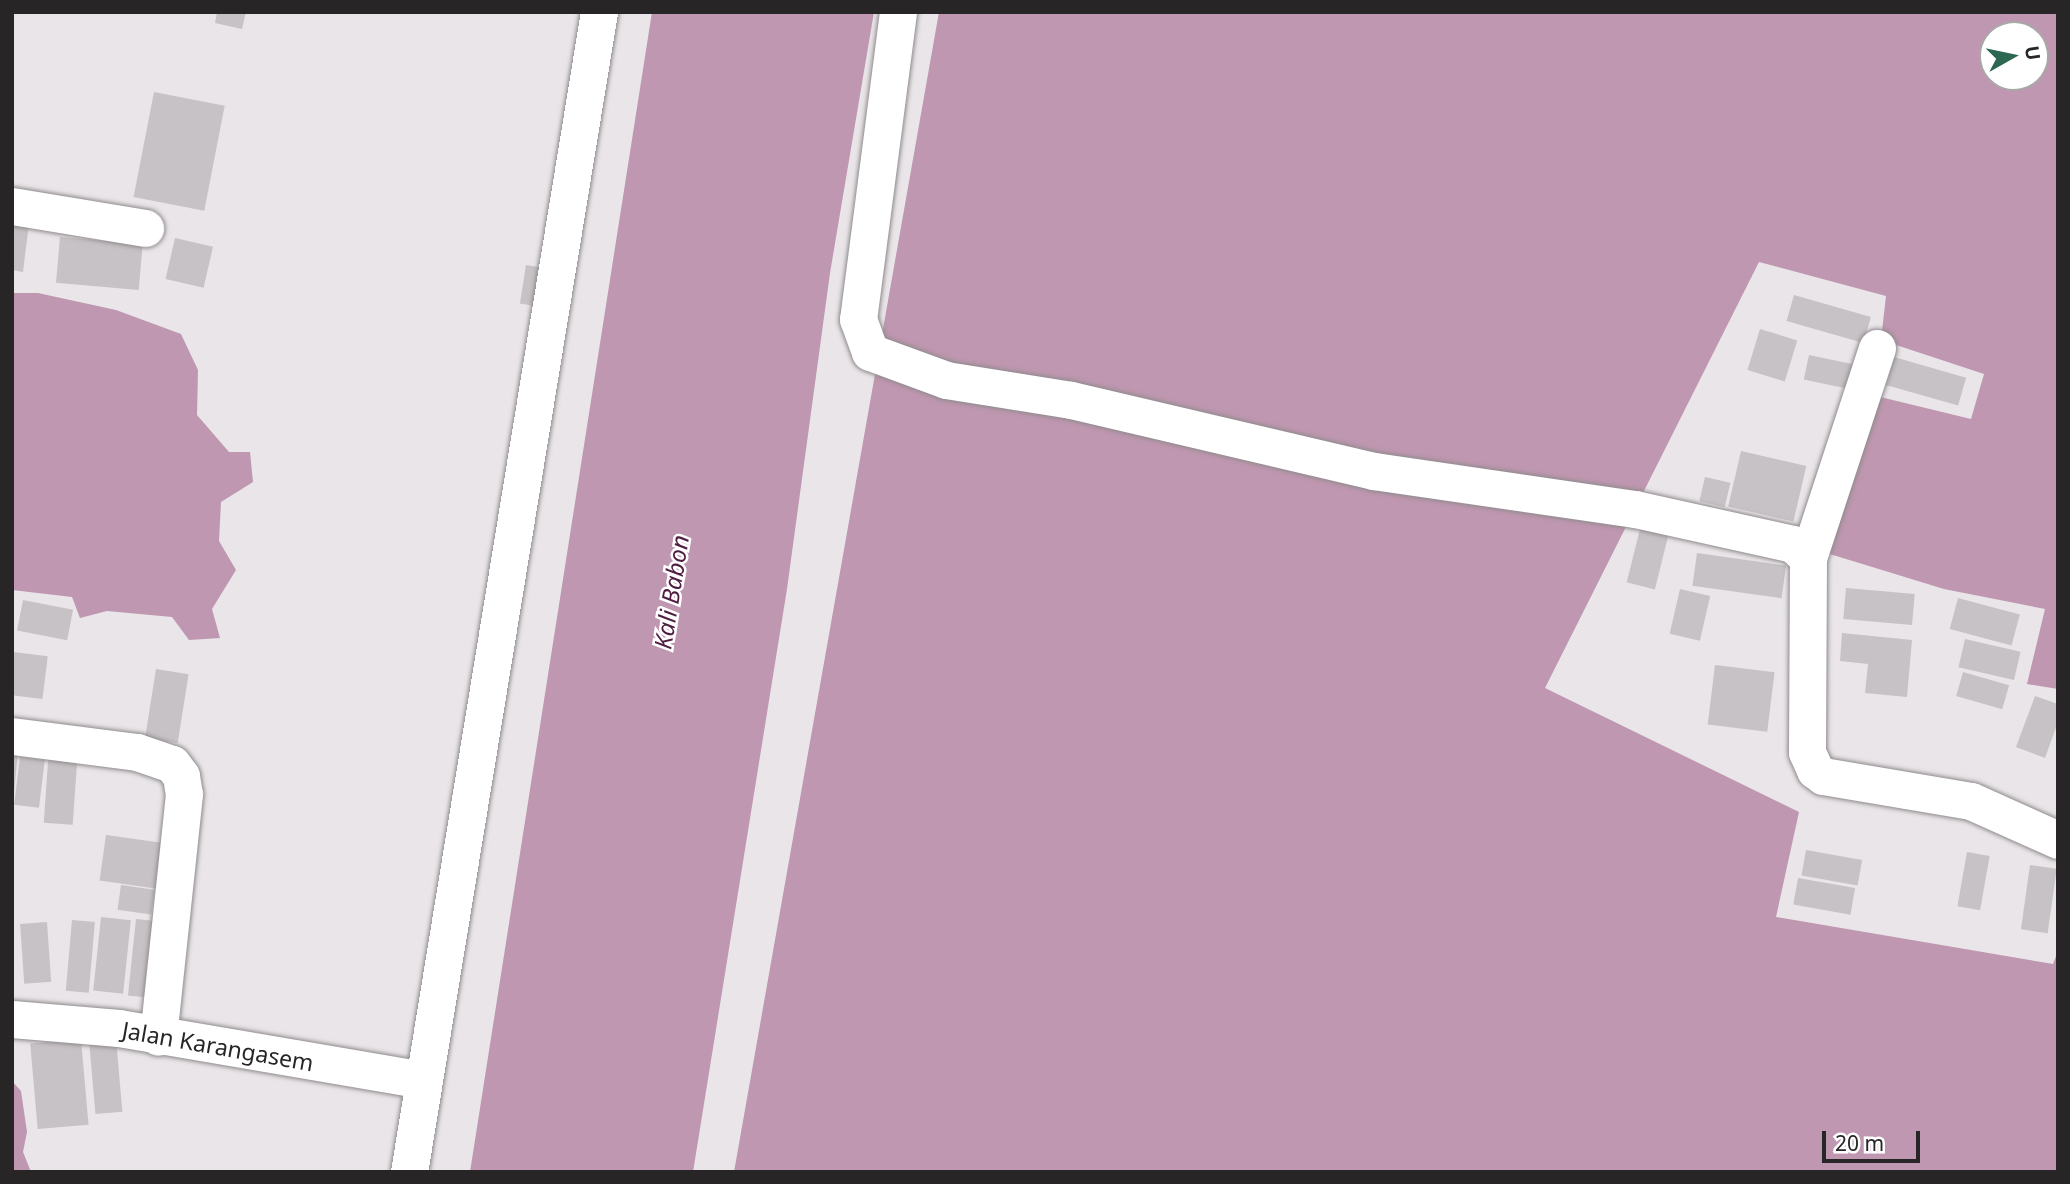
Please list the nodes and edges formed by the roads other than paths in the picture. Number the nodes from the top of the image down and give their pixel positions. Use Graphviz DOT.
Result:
graph roads {
  1 [pos="599,12"];
  2 [pos="898,12"];
  3 [pos="12,206"];
  4 [pos="145,228"];
  5 [pos="1877,348"];
  6 [pos="1808,558"];
  7 [pos="12,736"];
  8 [pos="2058,839"];
  9 [pos="12,1019"];
  10 [pos="158,1037"];
  11 [pos="424,1080"];
  12 [pos="409,1172"];
  1 -- 11 [label="street"];
  2 -- 6 [label="street"];
  3 -- 4 [label="street"];
  5 -- 6 [label="street"];
  6 -- 8 [label="street"];
  7 -- 10 [label="street"];
  9 -- 10 [label="street, Jalan Karangasem"];
  10 -- 11 [label="street, Jalan Karangasem"];
  11 -- 12 [label="street"];
}
